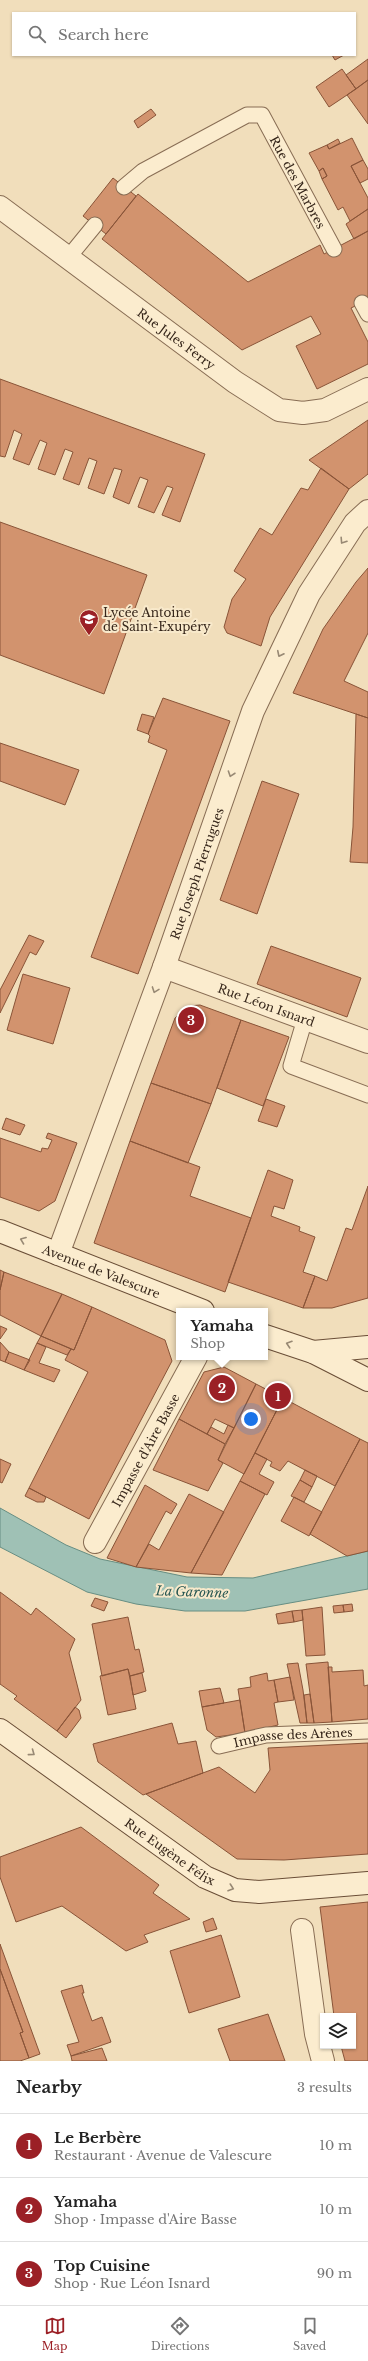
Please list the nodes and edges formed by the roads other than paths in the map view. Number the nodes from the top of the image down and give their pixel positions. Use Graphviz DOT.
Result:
graph roads {
  1 [pos="124,187"];
  2 [pos="0,207"];
  3 [pos="95,224"];
  4 [pos="334,249"];
  5 [pos="68,258"];
  6 [pos="368,389"];
  7 [pos="368,511"];
  8 [pos="164,967"];
  9 [pos="305,1019"];
  10 [pos="368,1042"];
  11 [pos="368,1095"];
  12 [pos="0,1231"];
  13 [pos="58,1254"];
  14 [pos="194,1308"];
  15 [pos="268,1337"];
  16 [pos="368,1347"];
  17 [pos="313,1352"];
  18 [pos="194,1360"];
  19 [pos="368,1380"];
  20 [pos="95,1542"];
  21 [pos="0,1730"];
  22 [pos="368,1731"];
  23 [pos="219,1746"];
  24 [pos="368,1883"];
  25 [pos="302,1930"];
  26 [pos="323,2061"];
  1 -- 4 [label="lane, Rue des Marbres"];
  2 -- 5 [label="street, Rue Jules Ferry"];
  3 -- 5 [label="lane"];
  5 -- 6 [label="street, Rue Jules Ferry"];
  7 -- 8 [label="street, Rue Joseph Pierrugues, one-way"];
  8 -- 9 [label="street, Rue Léon Isnard"];
  8 -- 13 [label="street, Rue Joseph Pierrugues, one-way"];
  9 -- 10 [label="street, Rue Léon Isnard"];
  9 -- 11 [label="lane"];
  13 -- 12 [label="street, Avenue de Valescure, one-way"];
  13 -- 14 [label="street, Avenue de Valescure"];
  17 -- 15 [label="street, one-way"];
  16 -- 17 [label="street"];
  17 -- 19 [label="street"];
  18 -- 20 [label="street, Impasse d'Aire Basse"];
  21 -- 24 [label="street, Rue Eugène Félix, one-way"];
  22 -- 23 [label="lane, Impasse des Arènes"];
  25 -- 26 [label="street"];
}
